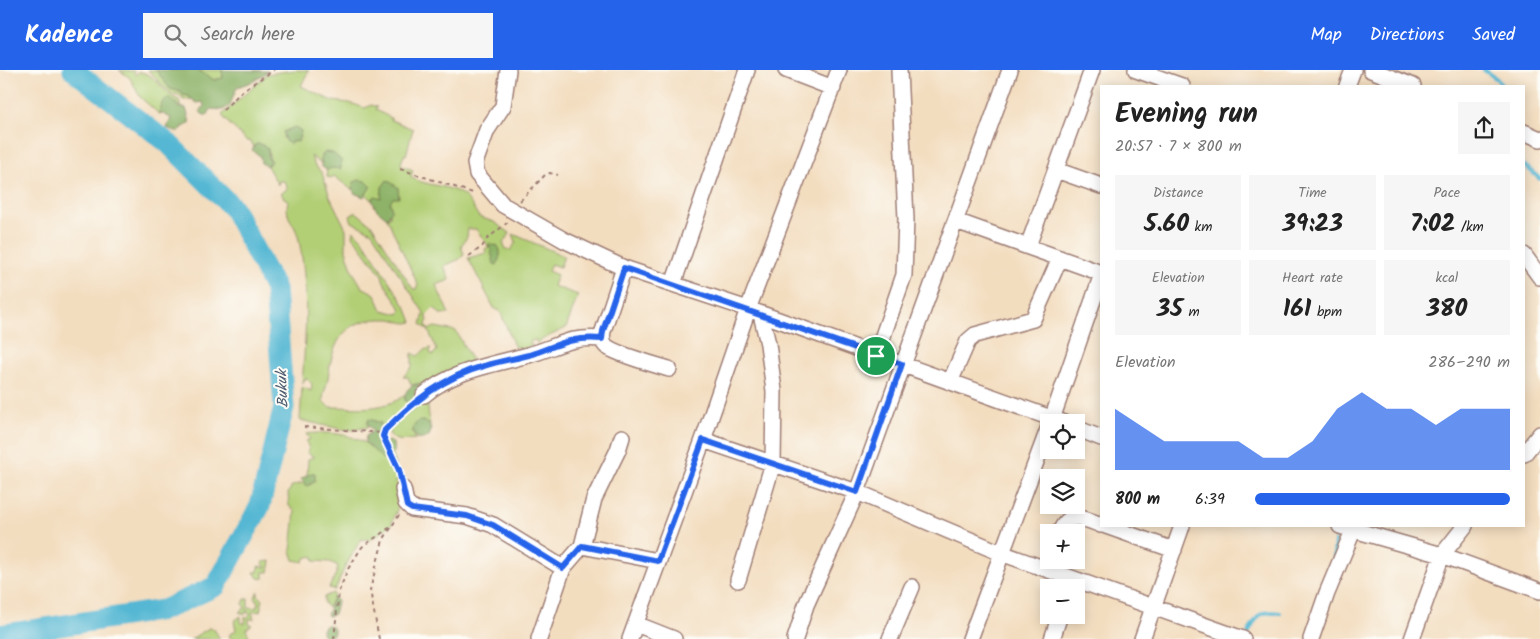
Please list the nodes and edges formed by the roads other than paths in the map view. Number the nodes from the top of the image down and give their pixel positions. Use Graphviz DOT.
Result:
graph roads {
  1 [pos="508,70"];
  2 [pos="747,70"];
  3 [pos="786,70"];
  4 [pos="839,70"];
  5 [pos="899,70"];
  6 [pos="1010,70"];
  7 [pos="1092,70"];
  8 [pos="1136,70"];
  9 [pos="1353,70"];
  10 [pos="1371,70"];
  11 [pos="1175,85"];
  12 [pos="1347,85"];
  13 [pos="1410,85"];
  14 [pos="833,88"];
  15 [pos="1525,132"];
  16 [pos="1540,139"];
  17 [pos="1056,170"];
  18 [pos="1100,186"];
  19 [pos="956,222"];
  20 [pos="1028,246"];
  21 [pos="1525,256"];
  22 [pos="1060,258"];
  23 [pos="624,268"];
  24 [pos="1100,273"];
  25 [pos="1540,277"];
  26 [pos="1100,280"];
  27 [pos="673,284"];
  28 [pos="754,312"];
  29 [pos="602,339"];
  30 [pos="876,356"];
  31 [pos="902,364"];
  32 [pos="669,369"];
  33 [pos="950,382"];
  34 [pos="424,395"];
  35 [pos="1056,414"];
  36 [pos="1040,418"];
  37 [pos="1085,432"];
  38 [pos="1534,435"];
  39 [pos="622,437"];
  40 [pos="1100,438"];
  41 [pos="703,440"];
  42 [pos="1525,452"];
  43 [pos="1040,456"];
  44 [pos="773,463"];
  45 [pos="857,492"];
  46 [pos="404,493"];
  47 [pos="1063,524"];
  48 [pos="1100,525"];
  49 [pos="1109,527"];
  50 [pos="1182,527"];
  51 [pos="1465,527"];
  52 [pos="1350,528"];
  53 [pos="582,546"];
  54 [pos="1174,550"];
  55 [pos="1001,553"];
  56 [pos="1442,555"];
  57 [pos="658,561"];
  58 [pos="1040,563"];
  59 [pos="563,568"];
  60 [pos="1052,569"];
  61 [pos="1066,579"];
  62 [pos="738,580"];
  63 [pos="912,587"];
  64 [pos="1085,587"];
  65 [pos="1540,591"];
  66 [pos="1153,608"];
  67 [pos="636,624"];
  68 [pos="1057,624"];
  69 [pos="1223,636"];
  70 [pos="539,639"];
  71 [pos="630,639"];
  72 [pos="674,639"];
  73 [pos="795,639"];
  74 [pos="890,639"];
  75 [pos="970,639"];
  76 [pos="1052,639"];
  77 [pos="1142,639"];
  78 [pos="1242,639"];
  79 [pos="1311,639"];
  80 [pos="1412,639"];
  1 -- 23 [label="street"];
  2 -- 27 [label="street"];
  3 -- 14 [label="street"];
  4 -- 14 [label="street"];
  5 -- 30 [label="street"];
  6 -- 19 [label="street"];
  7 -- 17 [label="street"];
  8 -- 11 [label="street"];
  9 -- 12 [label="street"];
  10 -- 13 [label="street"];
  14 -- 28 [label="street"];
  15 -- 16 [label="street"];
  17 -- 18 [label="street"];
  17 -- 20 [label="street"];
  19 -- 20 [label="street"];
  19 -- 31 [label="street"];
  20 -- 22 [label="street"];
  21 -- 25 [label="street"];
  22 -- 24 [label="street"];
  22 -- 33 [label="street"];
  23 -- 27 [label="street"];
  23 -- 29 [label="street"];
  26 -- 35 [label="street"];
  27 -- 28 [label="street"];
  28 -- 30 [label="street"];
  28 -- 41 [label="street"];
  28 -- 44 [label="street"];
  29 -- 32 [label="street"];
  29 -- 34 [label="street"];
  30 -- 31 [label="street"];
  31 -- 33 [label="street"];
  31 -- 45 [label="street"];
  33 -- 36 [label="street"];
  37 -- 40 [label="street"];
  38 -- 42 [label="street"];
  39 -- 53 [label="street"];
  41 -- 44 [label="street"];
  41 -- 57 [label="street"];
  43 -- 55 [label="street"];
  44 -- 45 [label="street"];
  44 -- 62 [label="street"];
  45 -- 55 [label="street"];
  45 -- 73 [label="street"];
  46 -- 59 [label="street"];
  47 -- 48 [label="street"];
  49 -- 54 [label="street"];
  50 -- 54 [label="street"];
  51 -- 56 [label="street"];
  52 -- 56 [label="street"];
  52 -- 79 [label="street"];
  53 -- 57 [label="street"];
  53 -- 59 [label="street"];
  54 -- 66 [label="street"];
  55 -- 58 [label="street"];
  55 -- 75 [label="street"];
  56 -- 65 [label="street"];
  56 -- 80 [label="street"];
  57 -- 67 [label="street"];
  59 -- 70 [label="street"];
  60 -- 61 [label="street"];
  63 -- 74 [label="street"];
  64 -- 66 [label="street"];
  66 -- 69 [label="street"];
  66 -- 77 [label="street"];
  67 -- 71 [label="street"];
  67 -- 72 [label="street"];
  68 -- 76 [label="street"];
  69 -- 78 [label="street"];
}
